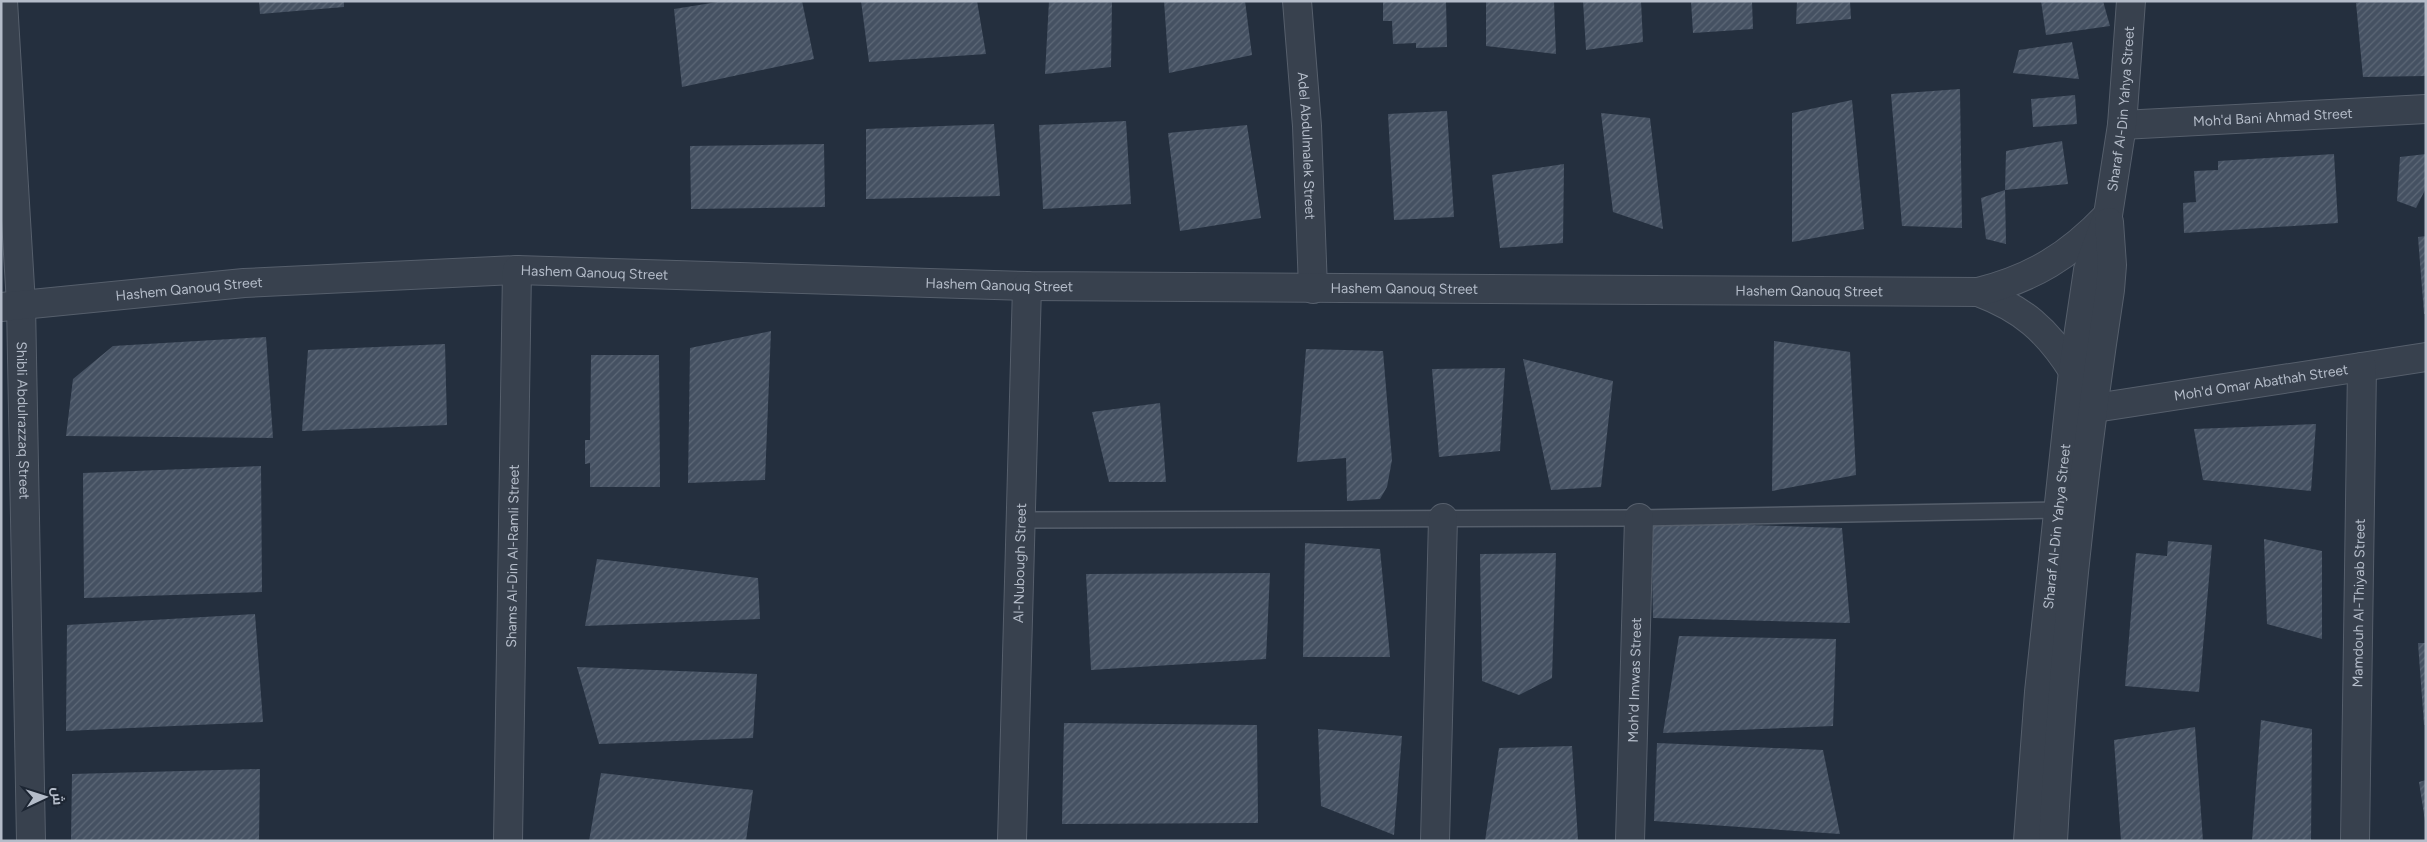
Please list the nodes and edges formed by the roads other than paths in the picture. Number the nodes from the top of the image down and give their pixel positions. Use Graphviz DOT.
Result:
graph roads {
  1 [pos="2,1"];
  2 [pos="1297,1"];
  3 [pos="2131,1"];
  4 [pos="2426,109"];
  5 [pos="2122,125"];
  6 [pos="2108,215"];
  7 [pos="2046,267"];
  8 [pos="517,270"];
  9 [pos="1027,286"];
  10 [pos="1313,289"];
  11 [pos="2084,289"];
  12 [pos="1978,292"];
  13 [pos="11,306"];
  14 [pos="2106,314"];
  15 [pos="2426,358"];
  16 [pos="2362,367"];
  17 [pos="2073,371"];
  18 [pos="2095,408"];
  19 [pos="2069,510"];
  20 [pos="1443,518"];
  21 [pos="1639,518"];
  22 [pos="1021,520"];
  23 [pos="31,841"];
  24 [pos="508,841"];
  25 [pos="1012,841"];
  26 [pos="1435,841"];
  27 [pos="1630,841"];
  28 [pos="2028,841"];
  29 [pos="2053,841"];
  30 [pos="2355,841"];
  1 -- 13 [label="street, Shibli Abdulrazzaq Street"];
  2 -- 10 [label="street, Adel Abdulmalek Street"];
  3 -- 5 [label="street, Sharaf Al-Din Yahya Street"];
  4 -- 5 [label="street, Moh'd Bani Ahmad Street"];
  5 -- 6 [label="street, Sharaf Al-Din Yahya Street"];
  6 -- 7 [label="street, Hashem Qanouq Street"];
  6 -- 11 [label="street, Sharaf Al-Din Yahya Street"];
  6 -- 14 [label="street, Sharaf Al-Din Yahya Street"];
  7 -- 11 [label="street"];
  7 -- 12 [label="street, Hashem Qanouq Street"];
  8 -- 9 [label="street, Hashem Qanouq Street"];
  8 -- 13 [label="street, Hashem Qanouq Street"];
  8 -- 24 [label="street, Shams Al-Din Al-Ramli Street"];
  9 -- 10 [label="street, Hashem Qanouq Street"];
  9 -- 22 [label="street, Al-Nubough Street"];
  10 -- 12 [label="street, Hashem Qanouq Street"];
  11 -- 14 [label="street"];
  11 -- 17 [label="street, Sharaf Al-Din Yahya Street"];
  12 -- 17 [label="street, Hashem Qanouq Street"];
  13 -- 23 [label="street, Shibli Abdulrazzaq Street"];
  14 -- 18 [label="street, Sharaf Al-Din Yahya Street"];
  15 -- 16 [label="street, Moh'd Omar Abathah Street"];
  16 -- 18 [label="street, Moh'd Omar Abathah Street"];
  16 -- 30 [label="street, Mamdouh Al-Thiyab Street"];
  17 -- 19 [label="street, Sharaf Al-Din Yahya Street"];
  18 -- 19 [label="street, Sharaf Al-Din Yahya Street"];
  19 -- 21 [label="lane"];
  19 -- 28 [label="street, Sharaf Al-Din Yahya Street"];
  19 -- 29 [label="street, Sharaf Al-Din Yahya Street"];
  20 -- 21 [label="lane"];
  20 -- 22 [label="lane"];
  20 -- 26 [label="street"];
  21 -- 27 [label="street, Moh'd Imwas Street"];
  22 -- 25 [label="street, Al-Nubough Street"];
}
